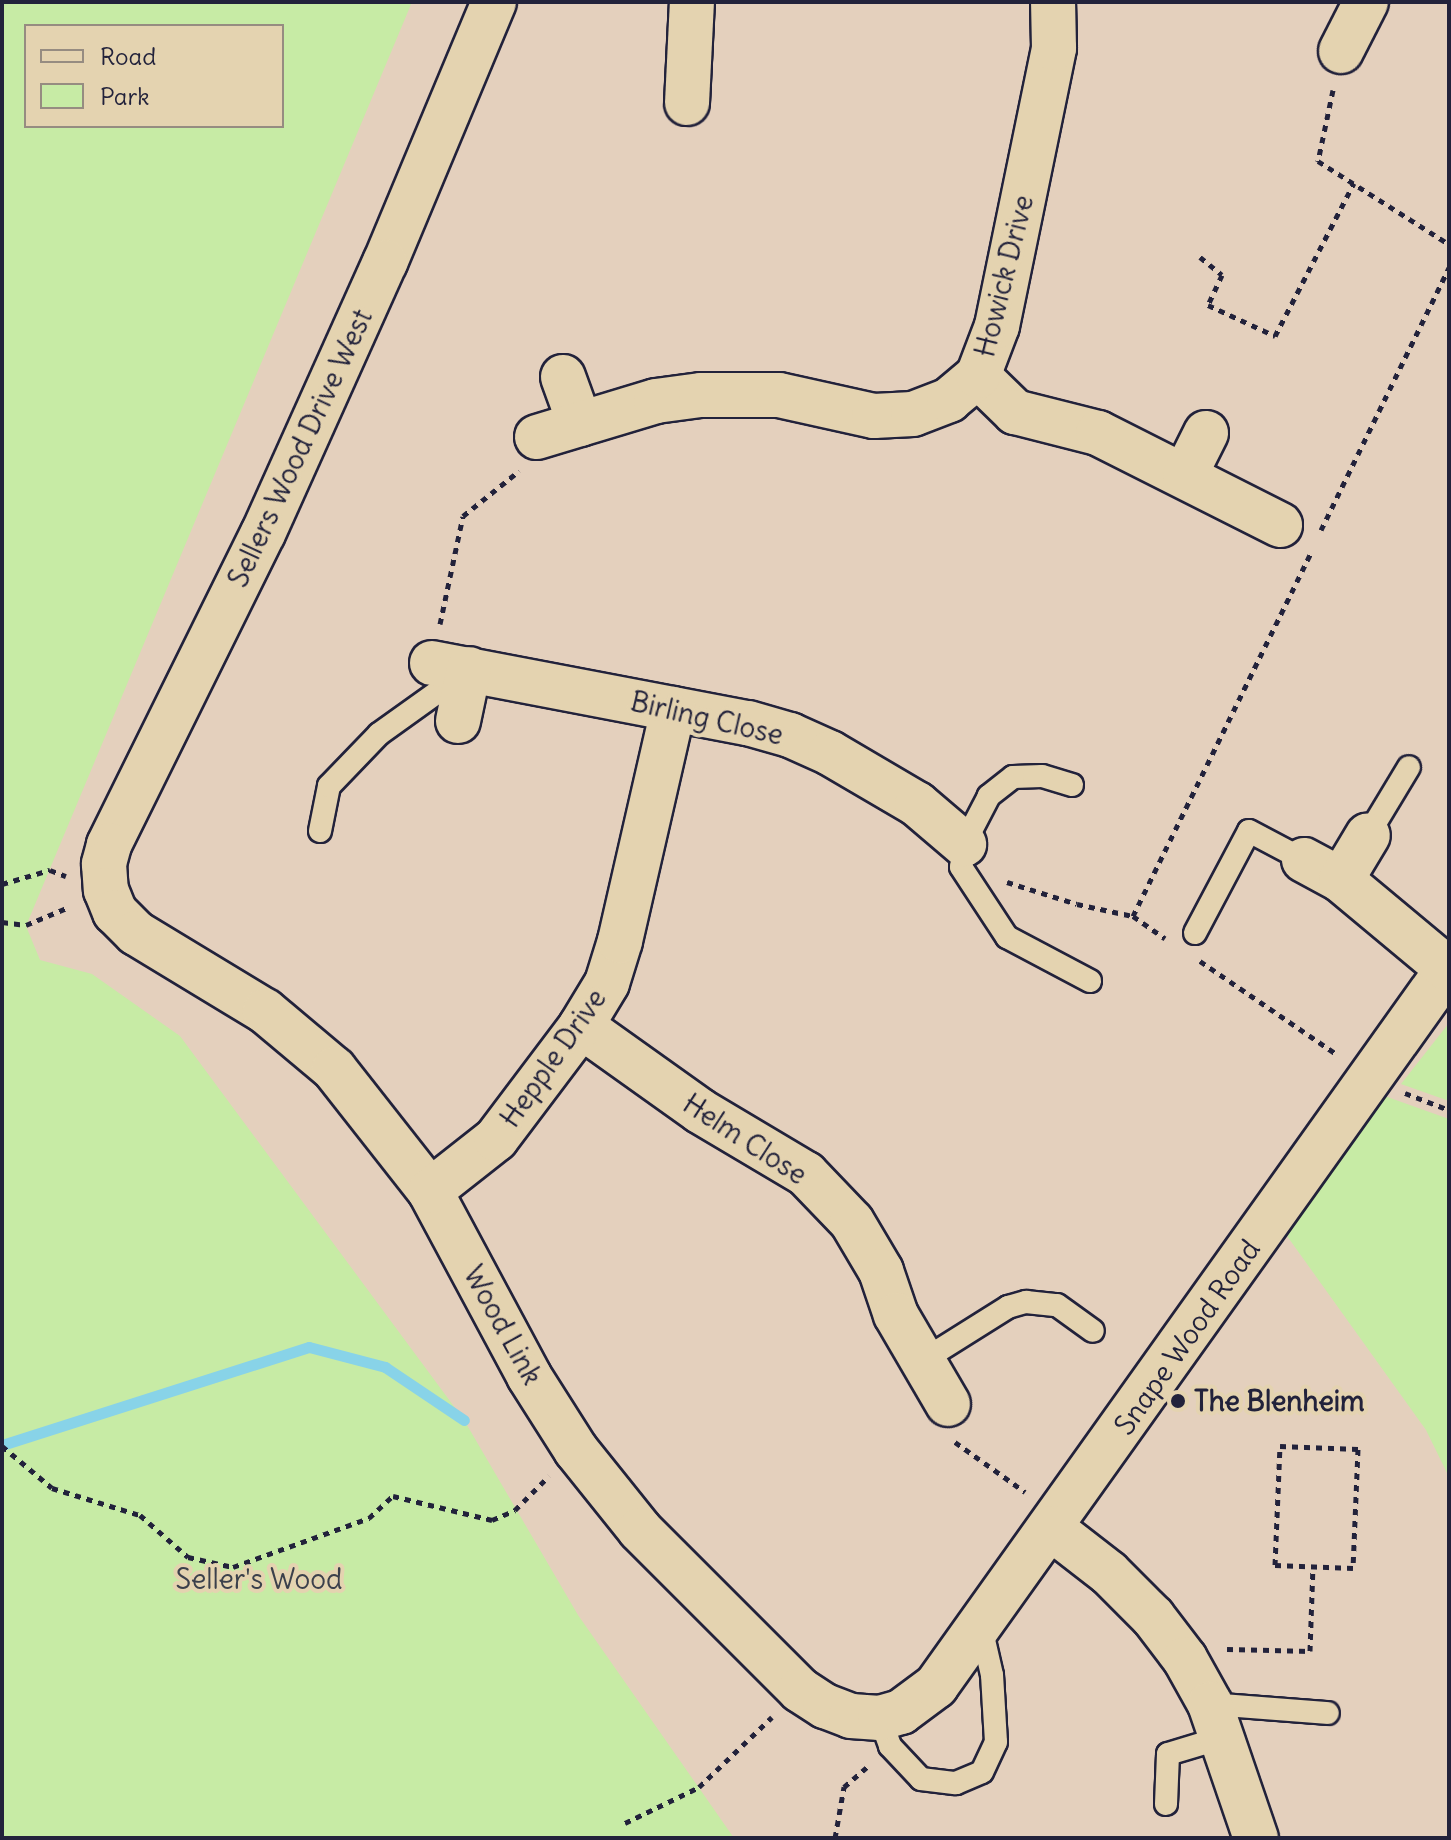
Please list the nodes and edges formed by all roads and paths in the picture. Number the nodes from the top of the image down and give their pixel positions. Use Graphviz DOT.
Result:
graph roads {
  1 [pos="494,2"];
  2 [pos="692,2"];
  3 [pos="1053,2"];
  4 [pos="1366,2"];
  5 [pos="1341,51"];
  6 [pos="687,103"];
  7 [pos="1354,183"];
  8 [pos="1449,244"];
  9 [pos="1200,257"];
  10 [pos="1449,268"];
  11 [pos="978,376"];
  12 [pos="563,377"];
  13 [pos="580,424"];
  14 [pos="1206,433"];
  15 [pos="537,437"];
  16 [pos="1185,475"];
  17 [pos="1280,525"];
  18 [pos="451,666"];
  19 [pos="673,709"];
  20 [pos="458,721"];
  21 [pos="1409,767"];
  22 [pos="1072,785"];
  23 [pos="320,831"];
  24 [pos="1368,835"];
  25 [pos="964,844"];
  26 [pos="1322,870"];
  27 [pos="2,884"];
  28 [pos="106,890"];
  29 [pos="1133,916"];
  30 [pos="2,922"];
  31 [pos="1195,933"];
  32 [pos="1448,968"];
  33 [pos="1090,981"];
  34 [pos="581,1026"];
  35 [pos="430,1191"];
  36 [pos="1093,1331"];
  37 [pos="922,1361"];
  38 [pos="948,1404"];
  39 [pos="2,1446"];
  40 [pos="576,1450"];
  41 [pos="1056,1520"];
  42 [pos="1313,1567"];
  43 [pos="981,1627"];
  44 [pos="1185,1659"];
  45 [pos="800,1690"];
  46 [pos="1328,1713"];
  47 [pos="1215,1721"];
  48 [pos="896,1722"];
  49 [pos="1166,1804"];
  50 [pos="625,1823"];
  51 [pos="835,1838"];
  52 [pos="1256,1838"];
  1 -- 28 [label="street, Sellers Wood Drive West"];
  2 -- 6 [label="street"];
  3 -- 11 [label="street, Howick Drive"];
  4 -- 5 [label="street"];
  5 -- 7 [label="path"];
  7 -- 8 [label="path"];
  7 -- 9 [label="path"];
  10 -- 29 [label="path"];
  11 -- 13 [label="street, Howick Drive"];
  11 -- 16 [label="street"];
  12 -- 13 [label="street"];
  13 -- 15 [label="street, Howick Drive"];
  14 -- 16 [label="street"];
  15 -- 18 [label="path"];
  16 -- 17 [label="street"];
  18 -- 19 [label="street, Birling Close"];
  18 -- 20 [label="street"];
  18 -- 23 [label="lane"];
  19 -- 25 [label="street, Birling Close"];
  19 -- 34 [label="street, Hepple Drive"];
  21 -- 24 [label="lane"];
  22 -- 25 [label="lane"];
  24 -- 26 [label="street"];
  25 -- 33 [label="lane"];
  26 -- 31 [label="lane"];
  26 -- 32 [label="street"];
  27 -- 28 [label="path"];
  28 -- 30 [label="path"];
  28 -- 35 [label="street, Wood Link"];
  32 -- 41 [label="street, Snape Wood Road"];
  34 -- 35 [label="street, Hepple Drive"];
  34 -- 37 [label="street, Helm Close"];
  35 -- 40 [label="street, Wood Link"];
  36 -- 37 [label="lane"];
  37 -- 38 [label="street, Helm Close"];
  38 -- 41 [label="path"];
  39 -- 40 [label="path"];
  40 -- 45 [label="street, Wood Link"];
  41 -- 43 [label="street, Snape Wood Road"];
  41 -- 44 [label="street"];
  42 -- 42 [label="path"];
  42 -- 44 [label="path"];
  43 -- 48 [label="street, Snape Wood Road"];
  43 -- 48 [label="lane"];
  44 -- 47 [label="street"];
  45 -- 48 [label="street, Wood Link"];
  45 -- 50 [label="path"];
  46 -- 47 [label="lane"];
  47 -- 49 [label="lane"];
  47 -- 52 [label="street"];
  48 -- 51 [label="path"];
}
